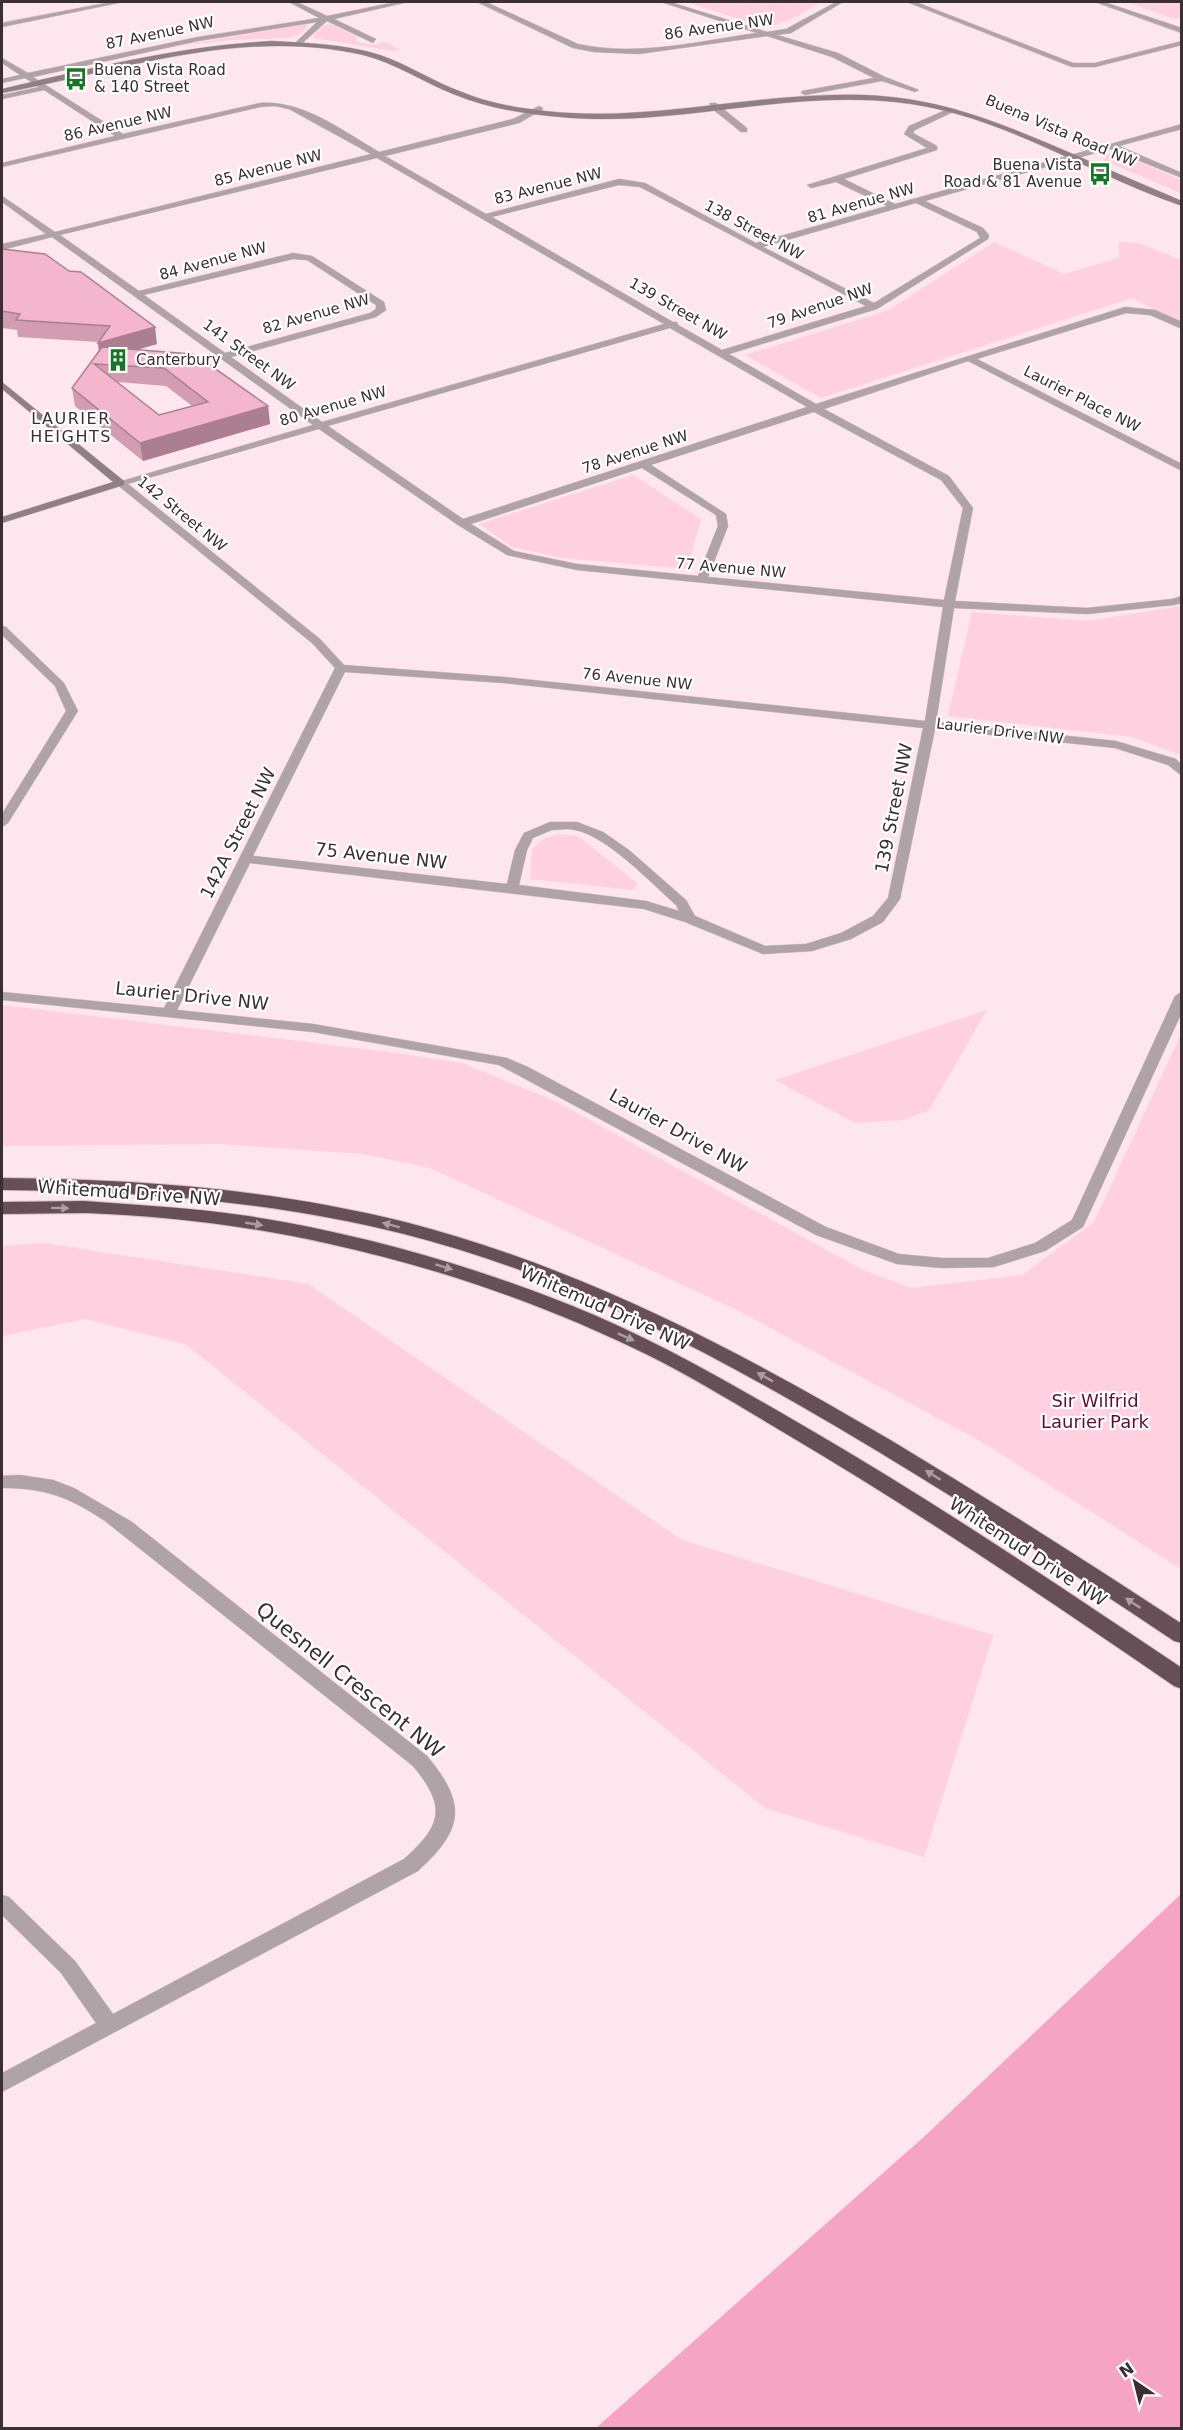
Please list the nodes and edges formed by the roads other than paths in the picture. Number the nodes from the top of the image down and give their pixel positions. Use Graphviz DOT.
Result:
graph roads {
  1 [pos="119,2"];
  2 [pos="292,2"];
  3 [pos="404,2"];
  4 [pos="481,2"];
  5 [pos="664,2"];
  6 [pos="840,2"];
  7 [pos="911,2"];
  8 [pos="1099,2"];
  9 [pos="325,19"];
  10 [pos="2,25"];
  11 [pos="1182,31"];
  12 [pos="770,35"];
  13 [pos="373,41"];
  14 [pos="300,42"];
  15 [pos="1182,43"];
  16 [pos="2,60"];
  17 [pos="882,79"];
  18 [pos="2,81"];
  19 [pos="35,82"];
  20 [pos="2,87"];
  21 [pos="915,90"];
  22 [pos="2,92"];
  23 [pos="805,93"];
  24 [pos="878,96"];
  25 [pos="2,97"];
  26 [pos="275,104"];
  27 [pos="716,108"];
  28 [pos="536,110"];
  29 [pos="954,110"];
  30 [pos="1182,126"];
  31 [pos="744,129"];
  32 [pos="122,137"];
  33 [pos="1111,146"];
  34 [pos="1083,154"];
  35 [pos="376,156"];
  36 [pos="1073,157"];
  37 [pos="2,165"];
  38 [pos="1182,176"];
  39 [pos="837,179"];
  40 [pos="619,182"];
  41 [pos="811,185"];
  42 [pos="1182,196"];
  43 [pos="2,198"];
  44 [pos="918,201"];
  45 [pos="1182,204"];
  46 [pos="895,207"];
  47 [pos="483,217"];
  48 [pos="53,235"];
  49 [pos="755,246"];
  50 [pos="2,247"];
  51 [pos="139,294"];
  52 [pos="874,307"];
  53 [pos="381,310"];
  54 [pos="674,324"];
  55 [pos="1182,326"];
  56 [pos="722,353"];
  57 [pos="224,356"];
  58 [pos="969,358"];
  59 [pos="2,386"];
  60 [pos="817,409"];
  61 [pos="320,425"];
  62 [pos="644,465"];
  63 [pos="1182,468"];
  64 [pos="120,483"];
  65 [pos="2,520"];
  66 [pos="462,523"];
  67 [pos="511,553"];
  68 [pos="701,581"];
  69 [pos="1182,599"];
  70 [pos="949,604"];
  71 [pos="2,629"];
  72 [pos="341,668"];
  73 [pos="930,725"];
  74 [pos="1182,772"];
  75 [pos="2,824"];
  76 [pos="245,859"];
  77 [pos="513,888"];
  78 [pos="894,899"];
  79 [pos="690,919"];
  80 [pos="2,996"];
  81 [pos="1182,996"];
  82 [pos="168,1014"];
  83 [pos="2,1184"];
  84 [pos="2,1208"];
  85 [pos="2,1482"];
  86 [pos="1182,1635"];
  87 [pos="1182,1680"];
  88 [pos="2,1903"];
  89 [pos="109,2025"];
  90 [pos="2,2083"];
  1 -- 10 [label="street"];
  2 -- 9 [label="street"];
  3 -- 9 [label="street, 87 Avenue NW"];
  4 -- 12 [label="street, 86 Avenue NW"];
  5 -- 12 [label="street"];
  6 -- 12 [label="street, 86 Avenue NW"];
  7 -- 15 [label="street"];
  8 -- 11 [label="street"];
  9 -- 13 [label="street"];
  9 -- 14 [label="street"];
  9 -- 19 [label="street, 87 Avenue NW"];
  12 -- 17 [label="street"];
  14 -- 19 [label="street, Buena Vista Road NW"];
  14 -- 28 [label="street, Buena Vista Road NW"];
  16 -- 19 [label="street"];
  17 -- 21 [label="street"];
  17 -- 23 [label="street"];
  17 -- 24 [label="street"];
  18 -- 19 [label="street, 87 Avenue NW"];
  19 -- 20 [label="street, Buena Vista Road NW"];
  19 -- 22 [label="street, Buena Vista Road NW"];
  19 -- 25 [label="street, Buena Vista Road NW"];
  19 -- 32 [label="street"];
  23 -- 24 [label="street, Buena Vista Road NW"];
  23 -- 27 [label="street, Buena Vista Road NW"];
  24 -- 27 [label="street, Buena Vista Road NW"];
  24 -- 29 [label="street, Buena Vista Road NW"];
  24 -- 34 [label="street, Buena Vista Road NW"];
  26 -- 32 [label="street, 86 Avenue NW"];
  26 -- 35 [label="street, 139 Street NW"];
  27 -- 28 [label="street, Buena Vista Road NW"];
  27 -- 31 [label="street"];
  28 -- 35 [label="street, 85 Avenue NW"];
  29 -- 36 [label="street, Buena Vista Road NW"];
  29 -- 39 [label="street"];
  30 -- 33 [label="street, 81 Avenue NW"];
  32 -- 37 [label="street, 86 Avenue NW"];
  33 -- 34 [label="street, 81 Avenue NW"];
  33 -- 38 [label="street, Buena Vista Road NW"];
  34 -- 36 [label="street, 81 Avenue NW"];
  34 -- 42 [label="street, Buena Vista Road NW"];
  35 -- 47 [label="street, 139 Street NW"];
  35 -- 48 [label="street, 85 Avenue NW"];
  36 -- 44 [label="street, 81 Avenue NW"];
  36 -- 45 [label="street, Buena Vista Road NW"];
  39 -- 41 [label="street"];
  39 -- 46 [label="street"];
  40 -- 47 [label="street, 83 Avenue NW"];
  40 -- 49 [label="street, 138 Street NW"];
  43 -- 48 [label="street, 141 Street NW"];
  44 -- 46 [label="street, 81 Avenue NW"];
  44 -- 52 [label="street, 79 Avenue NW"];
  46 -- 49 [label="street, 81 Avenue NW"];
  47 -- 54 [label="street, 139 Street NW"];
  48 -- 50 [label="street, 85 Avenue NW"];
  48 -- 51 [label="street, 141 Street NW"];
  49 -- 52 [label="street, 138 Street NW"];
  51 -- 53 [label="street, 84 Avenue NW"];
  51 -- 57 [label="street, 141 Street NW"];
  52 -- 56 [label="street, 79 Avenue NW"];
  53 -- 57 [label="street, 82 Avenue NW"];
  54 -- 56 [label="street, 139 Street NW"];
  54 -- 61 [label="street, 80 Avenue NW"];
  55 -- 58 [label="street, Laurier Place NW"];
  56 -- 60 [label="street, 139 Street NW"];
  57 -- 61 [label="street, 141 Street NW"];
  58 -- 60 [label="street, Laurier Place NW"];
  58 -- 63 [label="street, Laurier Place NW"];
  59 -- 64 [label="street, 142 Street NW"];
  60 -- 62 [label="street, 78 Avenue NW"];
  60 -- 70 [label="street, 139 Street NW"];
  61 -- 64 [label="street, 80 Avenue NW"];
  61 -- 66 [label="street, 141 Street NW"];
  62 -- 66 [label="street, 78 Avenue NW"];
  62 -- 68 [label="street"];
  64 -- 65 [label="street, 80 Avenue NW"];
  64 -- 72 [label="street, 142 Street NW"];
  66 -- 67 [label="street, 141 Street NW"];
  67 -- 68 [label="street, 77 Avenue NW"];
  68 -- 70 [label="street, 77 Avenue NW"];
  69 -- 70 [label="street"];
  70 -- 73 [label="street, Laurier Drive NW"];
  71 -- 75 [label="street"];
  72 -- 73 [label="street, 76 Avenue NW"];
  72 -- 76 [label="street, 142A Street NW"];
  73 -- 74 [label="street, Laurier Drive NW"];
  73 -- 78 [label="street, 139 Street NW"];
  76 -- 77 [label="street, 75 Avenue NW"];
  76 -- 82 [label="street, 142A Street NW"];
  77 -- 79 [label="street, 75 Avenue NW"];
  77 -- 79 [label="street"];
  78 -- 79 [label="street, 75 Avenue NW"];
  80 -- 82 [label="street, Laurier Drive NW"];
  81 -- 82 [label="street, Laurier Drive NW"];
  86 -- 83 [label="highway, Whitemud Drive NW, one-way"];
  84 -- 87 [label="highway, Whitemud Drive NW, one-way"];
  85 -- 89 [label="street, Quesnell Crescent NW"];
  88 -- 89 [label="street"];
  89 -- 90 [label="street, Quesnell Crescent NW"];
}
